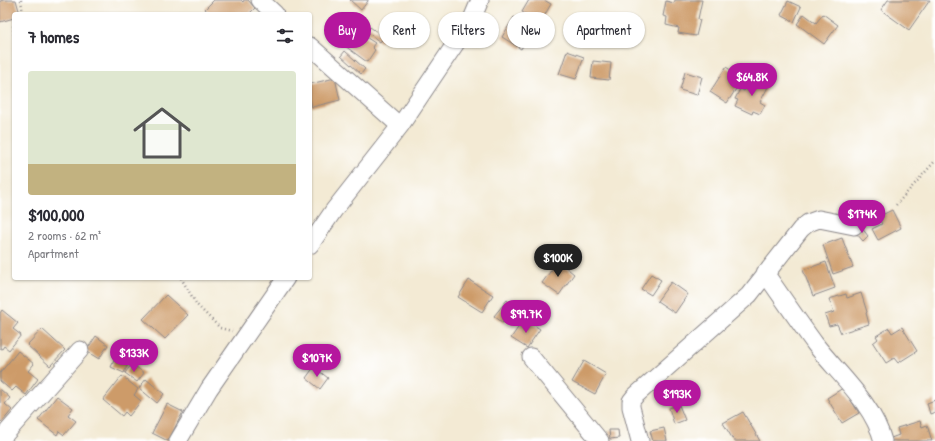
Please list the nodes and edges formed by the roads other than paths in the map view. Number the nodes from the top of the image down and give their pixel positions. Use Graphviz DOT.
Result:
graph roads {
  1 [pos="260,0"];
  2 [pos="480,0"];
  3 [pos="273,12"];
  4 [pos="312,48"];
  5 [pos="400,126"];
  6 [pos="854,226"];
  7 [pos="312,242"];
  8 [pos="766,273"];
  9 [pos="285,280"];
  10 [pos="80,350"];
  11 [pos="531,357"];
  12 [pos="0,440"];
  13 [pos="178,441"];
  14 [pos="600,441"];
  15 [pos="640,441"];
  16 [pos="883,441"];
  1 -- 3 [label="street"];
  2 -- 5 [label="street"];
  4 -- 5 [label="street"];
  5 -- 7 [label="street"];
  6 -- 8 [label="street"];
  8 -- 15 [label="street"];
  8 -- 16 [label="street"];
  9 -- 13 [label="street"];
  10 -- 12 [label="street"];
  11 -- 14 [label="street"];
}
